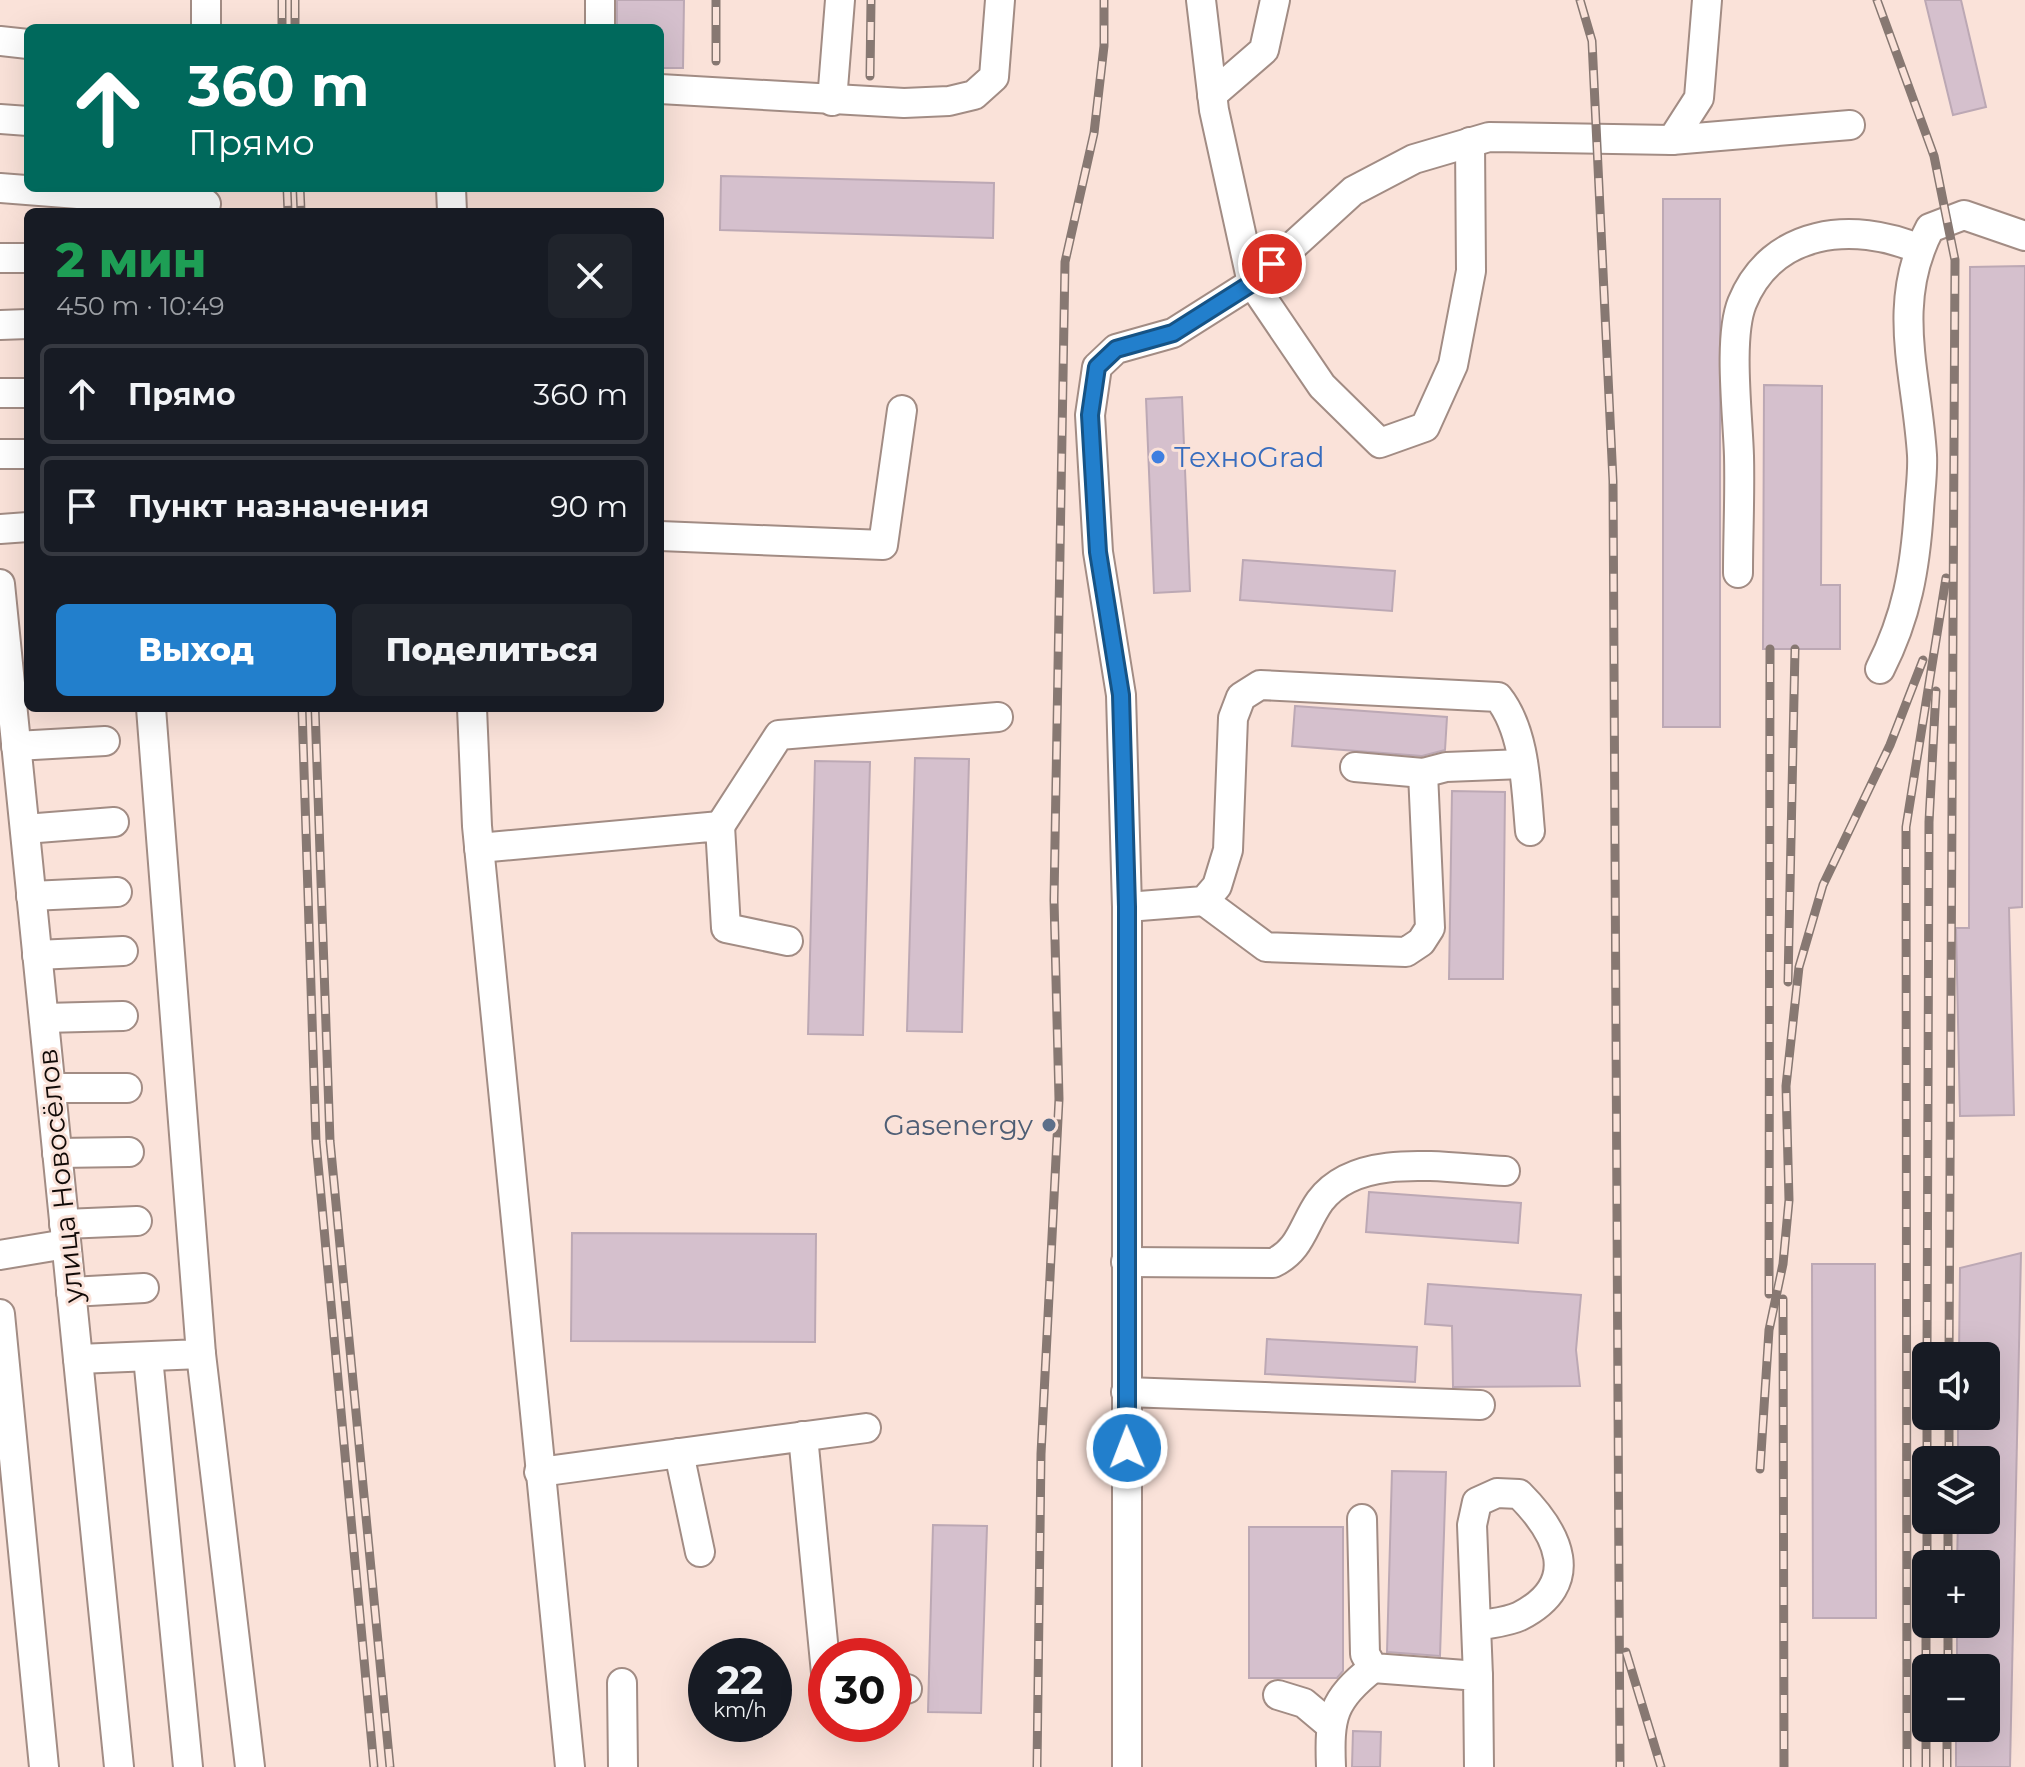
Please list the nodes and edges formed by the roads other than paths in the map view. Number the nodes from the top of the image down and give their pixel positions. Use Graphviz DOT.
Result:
graph roads {
  1 [pos="206,0"];
  2 [pos="600,0"];
  3 [pos="840,0"];
  4 [pos="1000,0"];
  5 [pos="1201,0"];
  6 [pos="1275,0"];
  7 [pos="1707,0"];
  8 [pos="206,24"];
  9 [pos="600,24"];
  10 [pos="0,41"];
  11 [pos="24,44"];
  12 [pos="664,89"];
  13 [pos="1212,95"];
  14 [pos="832,101"];
  15 [pos="0,119"];
  16 [pos="24,121"];
  17 [pos="1850,125"];
  18 [pos="1672,140"];
  19 [pos="1470,142"];
  20 [pos="0,188"];
  21 [pos="24,190"];
  22 [pos="63,192"];
  23 [pos="206,201"];
  24 [pos="2025,236"];
  25 [pos="1919,249"];
  26 [pos="0,258"];
  27 [pos="24,258"];
  28 [pos="1252,283"];
  29 [pos="24,324"];
  30 [pos="0,325"];
  31 [pos="0,393"];
  32 [pos="24,393"];
  33 [pos="902,410"];
  34 [pos="0,454"];
  35 [pos="24,454"];
  36 [pos="24,527"];
  37 [pos="0,529"];
  38 [pos="664,536"];
  39 [pos="1738,573"];
  40 [pos="10,595"];
  41 [pos="18,669"];
  42 [pos="1880,669"];
  43 [pos="151,712"];
  44 [pos="472,712"];
  45 [pos="998,717"];
  46 [pos="105,741"];
  47 [pos="16,746"];
  48 [pos="1523,764"];
  49 [pos="1355,767"];
  50 [pos="1423,773"];
  51 [pos="114,822"];
  52 [pos="720,826"];
  53 [pos="25,829"];
  54 [pos="1530,831"];
  55 [pos="479,848"];
  56 [pos="117,892"];
  57 [pos="31,896"];
  58 [pos="1204,901"];
  59 [pos="1127,907"];
  60 [pos="788,941"];
  61 [pos="123,951"];
  62 [pos="37,955"];
  63 [pos="123,1016"];
  64 [pos="44,1018"];
  65 [pos="52,1088"];
  66 [pos="127,1088"];
  67 [pos="129,1152"];
  68 [pos="57,1153"];
  69 [pos="1505,1171"];
  70 [pos="137,1221"];
  71 [pos="65,1234"];
  72 [pos="0,1255"];
  73 [pos="1126,1262"];
  74 [pos="144,1288"];
  75 [pos="71,1292"];
  76 [pos="0,1314"];
  77 [pos="201,1354"];
  78 [pos="148,1357"];
  79 [pos="78,1359"];
  80 [pos="1126,1392"];
  81 [pos="1480,1405"];
  82 [pos="866,1428"];
  83 [pos="803,1436"];
  84 [pos="679,1453"];
  85 [pos="539,1472"];
  86 [pos="1362,1519"];
  87 [pos="700,1552"];
  88 [pos="1477,1626"];
  89 [pos="823,1638"];
  90 [pos="1373,1668"];
  91 [pos="1478,1676"];
  92 [pos="622,1683"];
  93 [pos="1278,1695"];
  94 [pos="1329,1724"];
  95 [pos="44,1767"];
  96 [pos="119,1767"];
  97 [pos="188,1767"];
  98 [pos="250,1767"];
  99 [pos="570,1767"];
  100 [pos="623,1767"];
  101 [pos="1127,1767"];
  102 [pos="1331,1767"];
  103 [pos="1479,1767"];
  1 -- 8 [label="street"];
  2 -- 9 [label="street"];
  3 -- 14 [label="street"];
  4 -- 14 [label="street"];
  5 -- 13 [label="street"];
  6 -- 13 [label="street"];
  7 -- 18 [label="street"];
  10 -- 11 [label="street"];
  12 -- 14 [label="street"];
  13 -- 28 [label="street"];
  15 -- 16 [label="street"];
  17 -- 18 [label="street"];
  18 -- 19 [label="street"];
  19 -- 28 [label="street"];
  19 -- 28 [label="street"];
  20 -- 21 [label="street"];
  22 -- 23 [label="street"];
  24 -- 25 [label="street"];
  25 -- 39 [label="street"];
  25 -- 42 [label="street"];
  26 -- 27 [label="street"];
  28 -- 59 [label="street"];
  29 -- 30 [label="street"];
  31 -- 32 [label="street"];
  33 -- 38 [label="street"];
  34 -- 35 [label="street"];
  36 -- 37 [label="street"];
  40 -- 41 [label="street, улица Новосёлов"];
  41 -- 47 [label="street, улица Новосёлов"];
  43 -- 77 [label="street"];
  44 -- 55 [label="street"];
  45 -- 52 [label="street"];
  46 -- 47 [label="street"];
  47 -- 53 [label="street, улица Новосёлов"];
  48 -- 50 [label="street"];
  48 -- 54 [label="street"];
  48 -- 58 [label="street"];
  49 -- 50 [label="street"];
  50 -- 58 [label="street"];
  51 -- 53 [label="street"];
  52 -- 55 [label="street"];
  52 -- 60 [label="street"];
  53 -- 57 [label="street, улица Новосёлов"];
  55 -- 85 [label="street"];
  56 -- 57 [label="street"];
  57 -- 62 [label="street, улица Новосёлов"];
  58 -- 59 [label="street"];
  59 -- 73 [label="street"];
  61 -- 62 [label="street"];
  62 -- 64 [label="street, улица Новосёлов"];
  63 -- 64 [label="street"];
  64 -- 65 [label="street, улица Новосёлов"];
  65 -- 66 [label="street"];
  65 -- 68 [label="street, улица Новосёлов"];
  67 -- 68 [label="street"];
  68 -- 71 [label="street, улица Новосёлов"];
  69 -- 73 [label="street"];
  70 -- 71 [label="street"];
  71 -- 72 [label="street"];
  71 -- 75 [label="street, улица Новосёлов"];
  73 -- 80 [label="street"];
  74 -- 75 [label="street"];
  75 -- 79 [label="street, улица Новосёлов"];
  76 -- 95 [label="street"];
  77 -- 78 [label="street"];
  77 -- 98 [label="street"];
  78 -- 79 [label="street"];
  78 -- 97 [label="street"];
  79 -- 96 [label="street, улица Новосёлов"];
  80 -- 81 [label="street"];
  80 -- 101 [label="street"];
  82 -- 83 [label="street"];
  83 -- 84 [label="street"];
  83 -- 89 [label="street"];
  84 -- 85 [label="street"];
  84 -- 87 [label="street"];
  85 -- 99 [label="street"];
  86 -- 90 [label="street"];
  88 -- 88 [label="street"];
  88 -- 91 [label="street"];
  90 -- 91 [label="street"];
  90 -- 94 [label="street"];
  91 -- 103 [label="street"];
  92 -- 100 [label="street"];
  93 -- 94 [label="street"];
  94 -- 102 [label="street"];
}
